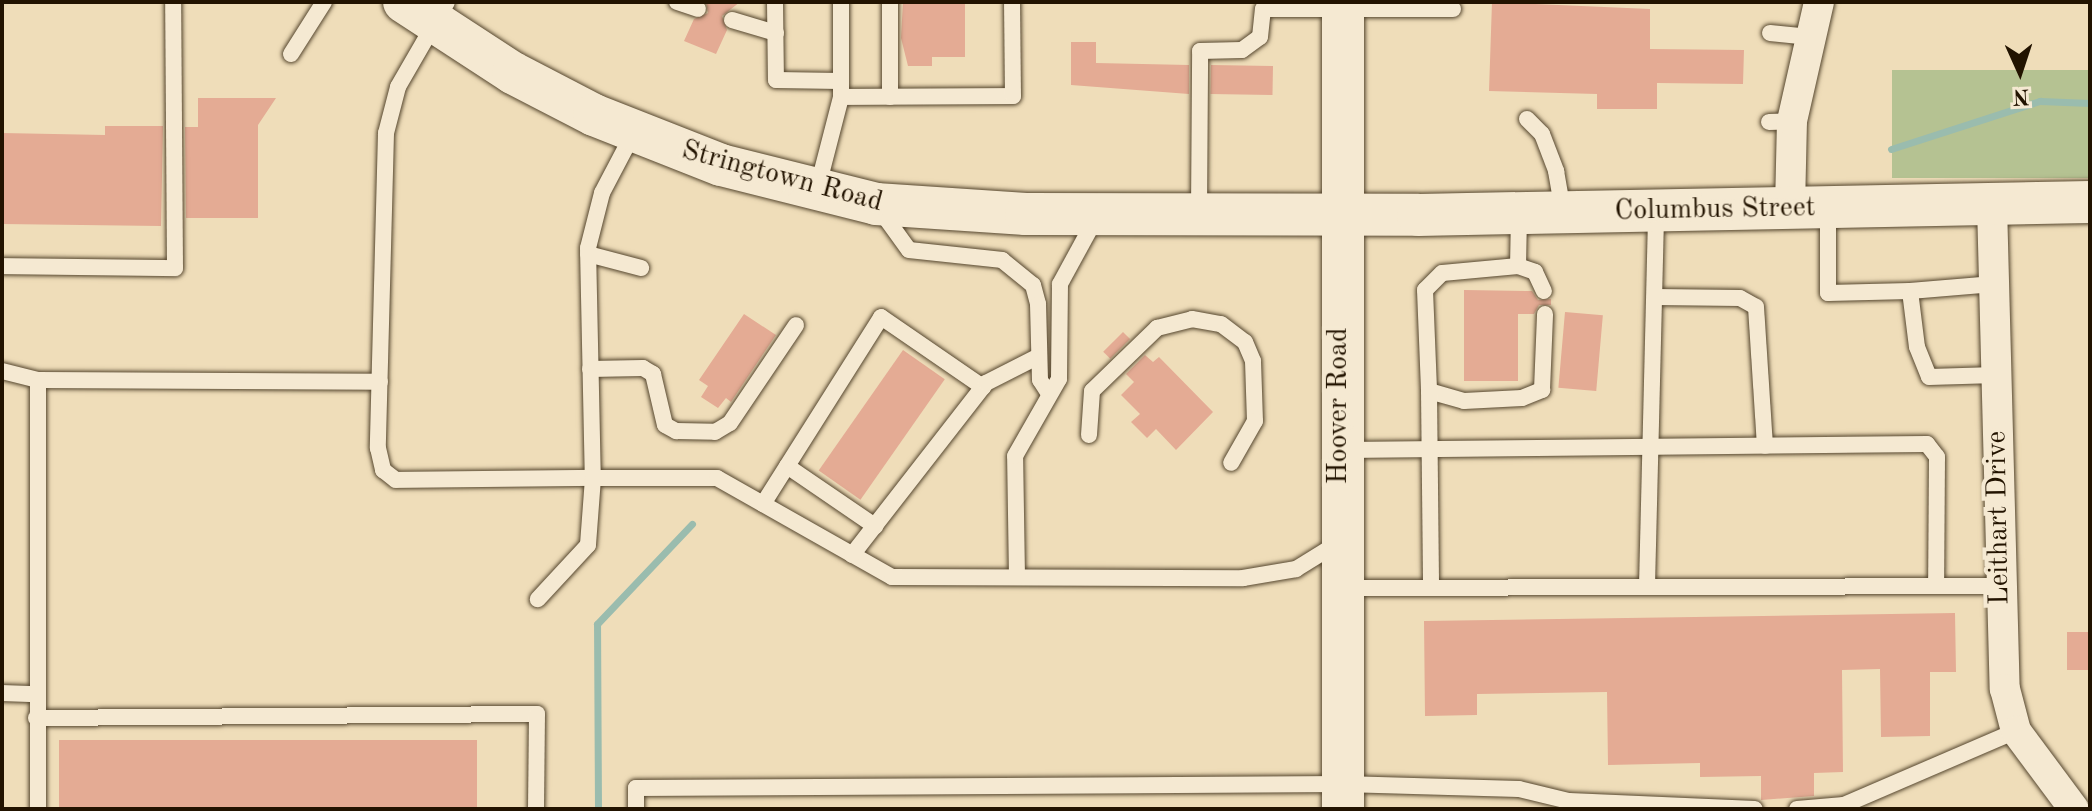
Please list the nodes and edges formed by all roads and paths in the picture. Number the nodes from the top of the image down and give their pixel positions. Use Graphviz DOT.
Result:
graph roads {
  1 [pos="173,2"];
  2 [pos="324,2"];
  3 [pos="677,2"];
  4 [pos="775,2"];
  5 [pos="841,2"];
  6 [pos="890,2"];
  7 [pos="1012,2"];
  8 [pos="1819,2"];
  9 [pos="1343,4"];
  10 [pos="1411,5"];
  11 [pos="698,9"];
  12 [pos="1453,9"];
  13 [pos="429,10"];
  14 [pos="732,20"];
  15 [pos="776,33"];
  16 [pos="1770,33"];
  17 [pos="1810,37"];
  18 [pos="291,54"];
  19 [pos="840,89"];
  20 [pos="890,97"];
  21 [pos="1527,119"];
  22 [pos="634,132"];
  23 [pos="817,192"];
  24 [pos="2090,202"];
  25 [pos="876,204"];
  26 [pos="1992,205"];
  27 [pos="1809,208"];
  28 [pos="1656,210"];
  29 [pos="1340,211"];
  30 [pos="1098,213"];
  31 [pos="1199,213"];
  32 [pos="1563,213"];
  33 [pos="1519,214"];
  34 [pos="588,254"];
  35 [pos="2,266"];
  36 [pos="1518,266"];
  37 [pos="641,268"];
  38 [pos="1994,284"];
  39 [pos="1544,291"];
  40 [pos="1910,291"];
  41 [pos="1655,297"];
  42 [pos="1545,314"];
  43 [pos="796,325"];
  44 [pos="1039,356"];
  45 [pos="590,369"];
  46 [pos="2,371"];
  47 [pos="1996,375"];
  48 [pos="38,380"];
  49 [pos="380,382"];
  50 [pos="983,387"];
  51 [pos="1429,391"];
  52 [pos="1049,394"];
  53 [pos="1089,435"];
  54 [pos="1765,446"];
  55 [pos="1647,448"];
  56 [pos="1339,450"];
  57 [pos="1428,450"];
  58 [pos="1231,463"];
  59 [pos="787,466"];
  60 [pos="593,478"];
  61 [pos="763,504"];
  62 [pos="875,526"];
  63 [pos="1340,542"];
  64 [pos="852,555"];
  65 [pos="1017,577"];
  66 [pos="1936,585"];
  67 [pos="1647,586"];
  68 [pos="2000,586"];
  69 [pos="1431,587"];
  70 [pos="1341,588"];
  71 [pos="538,599"];
  72 [pos="2,693"];
  73 [pos="36,694"];
  74 [pos="36,718"];
  75 [pos="2016,731"];
  76 [pos="1343,796"];
  77 [pos="38,809"];
  78 [pos="536,809"];
  79 [pos="636,809"];
  80 [pos="1755,809"];
  81 [pos="1797,809"];
  82 [pos="2074,809"];
  1 -- 35 [label="lane"];
  2 -- 18 [label="lane"];
  3 -- 11 [label="lane"];
  4 -- 15 [label="lane"];
  5 -- 19 [label="lane"];
  6 -- 20 [label="lane"];
  7 -- 20 [label="lane"];
  8 -- 17 [label="street"];
  9 -- 10 [label="lane"];
  9 -- 29 [label="main road, Hoover Road"];
  9 -- 31 [label="lane"];
  10 -- 12 [label="lane"];
  13 -- 22 [label="main road, Stringtown Road"];
  13 -- 49 [label="lane"];
  14 -- 15 [label="lane"];
  15 -- 19 [label="lane"];
  16 -- 17 [label="lane"];
  17 -- 27 [label="street"];
  19 -- 20 [label="lane"];
  19 -- 23 [label="lane"];
  21 -- 32 [label="lane"];
  22 -- 23 [label="main road, Stringtown Road"];
  22 -- 34 [label="lane"];
  23 -- 25 [label="main road, Stringtown Road"];
  24 -- 26 [label="main road, Columbus Street"];
  25 -- 30 [label="main road, Stringtown Road"];
  25 -- 44 [label="lane"];
  26 -- 27 [label="main road, Columbus Street"];
  26 -- 38 [label="street, Leithart Drive"];
  27 -- 28 [label="main road, Columbus Street"];
  27 -- 40 [label="lane"];
  28 -- 32 [label="main road, Columbus Street"];
  28 -- 41 [label="lane"];
  29 -- 31 [label="main road, Stringtown Road"];
  29 -- 33 [label="main road, Columbus Street"];
  29 -- 56 [label="main road, Hoover Road"];
  30 -- 31 [label="main road, Stringtown Road"];
  30 -- 52 [label="lane"];
  32 -- 33 [label="main road, Columbus Street"];
  33 -- 36 [label="lane"];
  34 -- 37 [label="lane"];
  34 -- 45 [label="lane"];
  36 -- 39 [label="lane"];
  36 -- 51 [label="lane"];
  38 -- 40 [label="lane"];
  38 -- 47 [label="street, Leithart Drive"];
  40 -- 47 [label="lane"];
  41 -- 54 [label="lane"];
  41 -- 55 [label="lane"];
  42 -- 51 [label="lane"];
  43 -- 45 [label="lane"];
  44 -- 50 [label="lane"];
  44 -- 52 [label="lane"];
  45 -- 60 [label="lane"];
  46 -- 48 [label="lane"];
  47 -- 68 [label="street, Leithart Drive"];
  48 -- 49 [label="lane"];
  48 -- 73 [label="lane"];
  49 -- 60 [label="lane"];
  50 -- 59 [label="lane"];
  50 -- 62 [label="lane"];
  51 -- 57 [label="lane"];
  52 -- 65 [label="lane"];
  53 -- 58 [label="lane"];
  54 -- 55 [label="lane"];
  54 -- 66 [label="lane"];
  55 -- 57 [label="lane"];
  55 -- 67 [label="lane"];
  56 -- 57 [label="lane"];
  56 -- 63 [label="main road, Hoover Road"];
  57 -- 69 [label="lane"];
  59 -- 61 [label="lane"];
  59 -- 62 [label="lane"];
  60 -- 61 [label="lane"];
  60 -- 71 [label="lane"];
  61 -- 64 [label="lane"];
  62 -- 64 [label="lane"];
  63 -- 65 [label="lane"];
  63 -- 70 [label="main road, Hoover Road"];
  64 -- 65 [label="lane"];
  66 -- 67 [label="lane"];
  66 -- 68 [label="lane"];
  67 -- 69 [label="lane"];
  68 -- 75 [label="street, Leithart Drive"];
  69 -- 70 [label="lane"];
  70 -- 76 [label="main road, Hoover Road"];
  72 -- 73 [label="lane"];
  73 -- 74 [label="lane"];
  74 -- 77 [label="lane"];
  74 -- 78 [label="lane"];
  75 -- 81 [label="lane"];
  75 -- 82 [label="street, Leithart Drive"];
  76 -- 79 [label="lane"];
  76 -- 80 [label="lane"];
}
